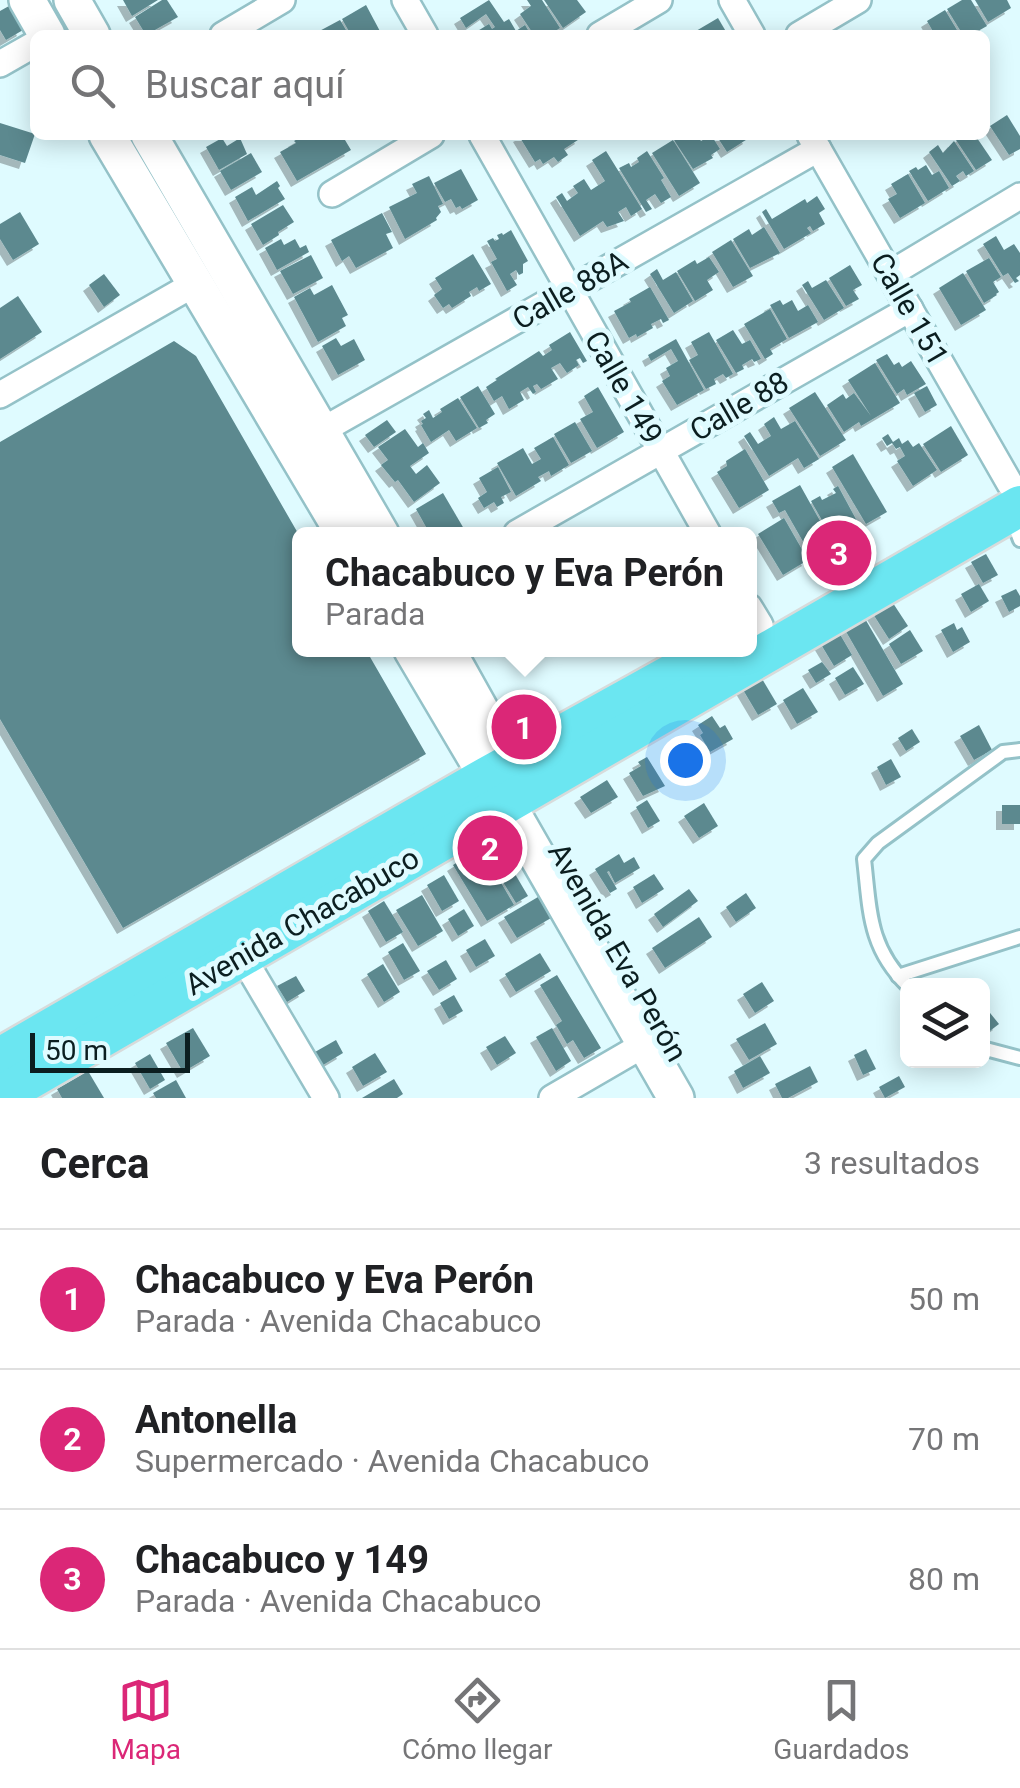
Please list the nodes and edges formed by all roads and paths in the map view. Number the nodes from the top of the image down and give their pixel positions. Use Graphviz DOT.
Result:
graph roads {
  1 [pos="27,0"];
  2 [pos="72,0"];
  3 [pos="282,0"];
  4 [pos="405,0"];
  5 [pos="659,0"];
  6 [pos="732,0"];
  7 [pos="858,0"];
  8 [pos="44,30"];
  9 [pos="89,30"];
  10 [pos="231,30"];
  11 [pos="422,30"];
  12 [pos="608,30"];
  13 [pos="749,30"];
  14 [pos="807,30"];
  15 [pos="30,47"];
  16 [pos="0,64"];
  17 [pos="111,140"];
  18 [pos="152,140"];
  19 [pos="423,140"];
  20 [pos="485,140"];
  21 [pos="814,142"];
  22 [pos="332,194"];
  23 [pos="1020,196"];
  24 [pos="890,274"];
  25 [pos="196,282"];
  26 [pos="570,290"];
  27 [pos="910,310"];
  28 [pos="0,395"];
  29 [pos="321,431"];
  30 [pos="660,451"];
  31 [pos="1016,504"];
  32 [pos="340,527"];
  33 [pos="377,527"];
  34 [pos="527,527"];
  35 [pos="704,527"];
  36 [pos="757,619"];
  37 [pos="757,647"];
  38 [pos="417,657"];
  39 [pos="450,657"];
  40 [pos="705,657"];
  41 [pos="738,657"];
  42 [pos="1020,750"];
  43 [pos="508,784"];
  44 [pos="1020,936"];
  45 [pos="242,956"];
  46 [pos="900,978"];
  47 [pos="911,978"];
  48 [pos="644,1044"];
  49 [pos="990,1050"];
  50 [pos="0,1058"];
  51 [pos="1020,1058"];
  52 [pos="0,1096"];
  53 [pos="326,1098"];
  54 [pos="552,1098"];
  55 [pos="676,1098"];
  56 [pos="702,1098"];
  1 -- 8 [label="street"];
  2 -- 9 [label="street"];
  3 -- 10 [label="street"];
  4 -- 11 [label="street"];
  5 -- 12 [label="street"];
  6 -- 13 [label="street"];
  7 -- 14 [label="street"];
  15 -- 16 [label="street"];
  17 -- 25 [label="street"];
  18 -- 29 [label="street"];
  19 -- 22 [label="street"];
  20 -- 26 [label="street, Calle 149"];
  21 -- 24 [label="street, Calle 151"];
  21 -- 26 [label="street, Calle 88A"];
  23 -- 24 [label="street"];
  24 -- 27 [label="street, Calle 151"];
  25 -- 28 [label="street"];
  25 -- 32 [label="street"];
  26 -- 29 [label="street, Calle 88A"];
  26 -- 30 [label="street, Calle 149"];
  27 -- 30 [label="street, Calle 88"];
  27 -- 31 [label="street, Calle 151"];
  29 -- 33 [label="street"];
  30 -- 34 [label="street, Calle 88"];
  30 -- 35 [label="street, Calle 149"];
  31 -- 36 [label="main road"];
  31 -- 37 [label="main road, Avenida Chacabuco"];
  38 -- 43 [label="street, Avenida Eva Perón"];
  39 -- 43 [label="street, Avenida Eva Perón"];
  40 -- 43 [label="main road, Avenida Chacabuco"];
  41 -- 43 [label="main road, Avenida Chacabuco"];
  42 -- 46 [label="lane"];
  43 -- 45 [label="main road, Avenida Chacabuco"];
  43 -- 48 [label="street, Avenida Eva Perón"];
  43 -- 50 [label="main road, Avenida Chacabuco"];
  43 -- 56 [label="street, Avenida Eva Perón"];
  44 -- 47 [label="lane"];
  45 -- 52 [label="main road, Avenida Chacabuco"];
  45 -- 53 [label="street"];
  48 -- 54 [label="street"];
  48 -- 55 [label="street, Avenida Eva Perón"];
  49 -- 51 [label="lane"];
}
